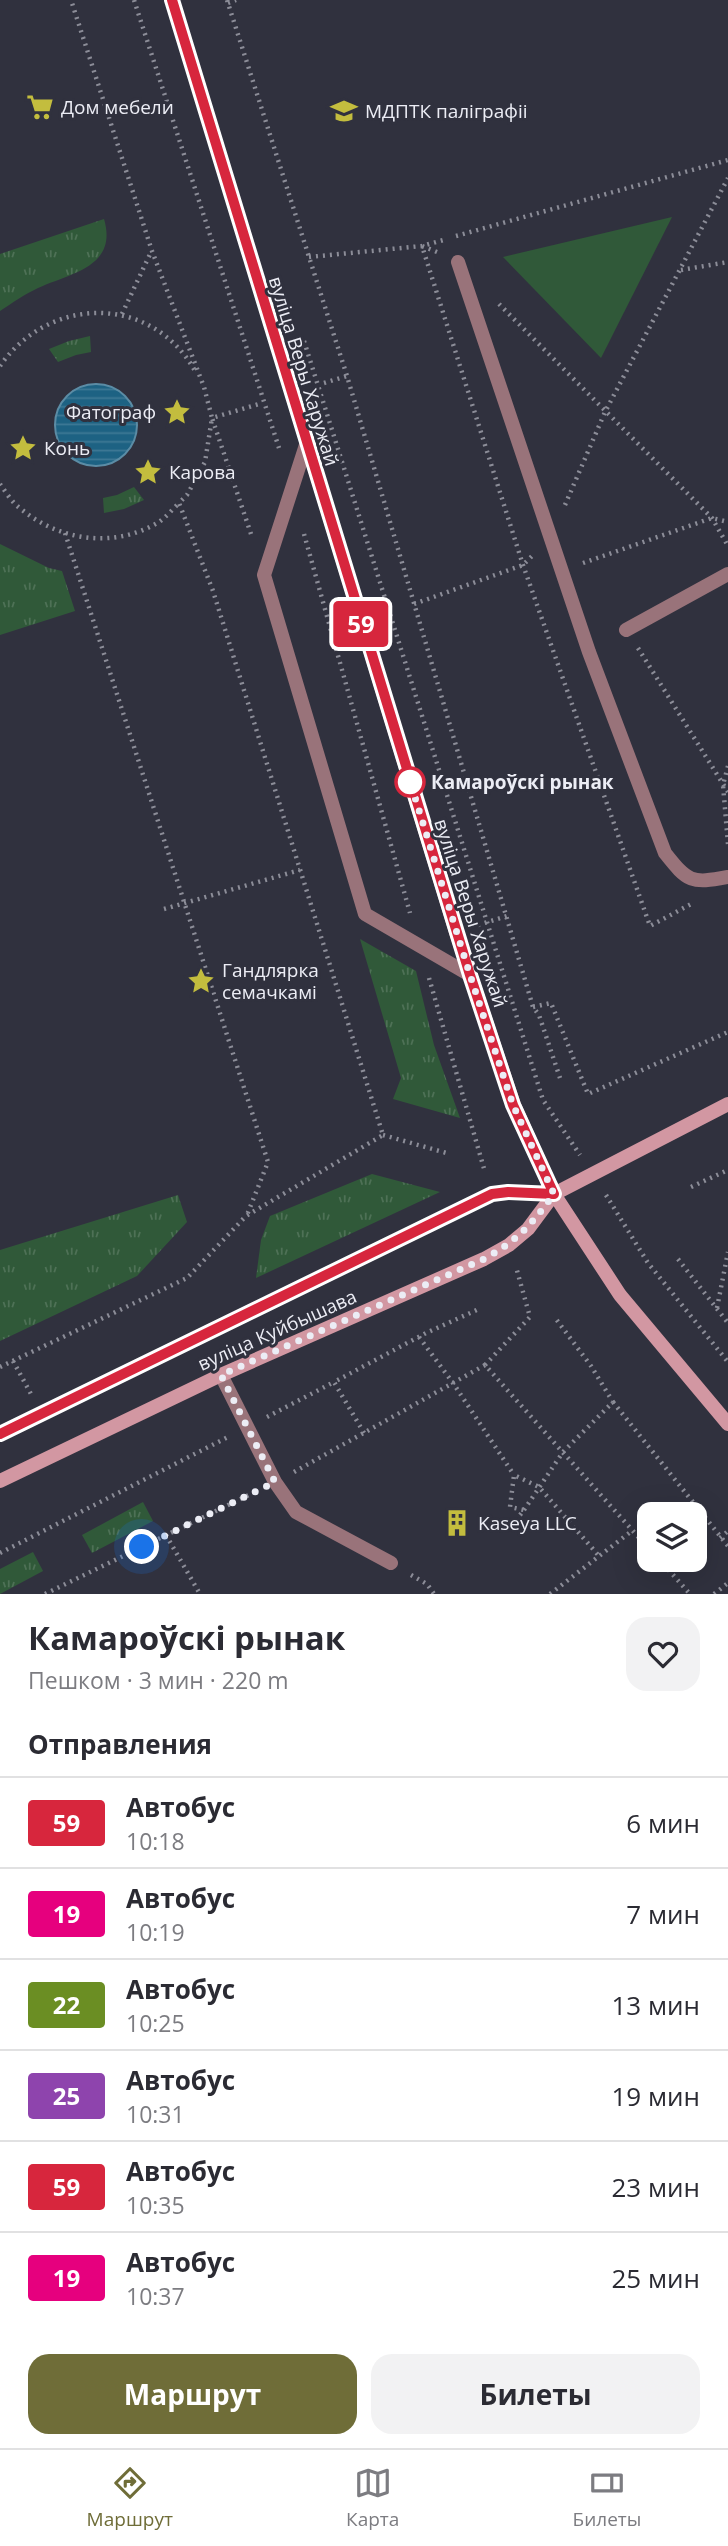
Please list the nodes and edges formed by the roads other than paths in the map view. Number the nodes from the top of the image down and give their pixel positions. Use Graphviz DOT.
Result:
graph roads {
  1 [pos="172,0"];
  2 [pos="458,262"];
  3 [pos="306,445"];
  4 [pos="728,574"];
  5 [pos="626,630"];
  6 [pos="728,877"];
  7 [pos="470,975"];
  8 [pos="728,1104"];
  9 [pos="554,1194"];
  10 [pos="221,1375"];
  11 [pos="728,1424"];
  12 [pos="0,1434"];
  13 [pos="0,1481"];
  14 [pos="391,1563"];
  1 -- 3 [label="main road, вуліца Веры Харужай"];
  2 -- 6 [label="lane"];
  3 -- 7 [label="main road, вуліца Веры Харужай"];
  3 -- 7 [label="lane"];
  4 -- 5 [label="lane"];
  7 -- 9 [label="main road, вуліца Веры Харужай"];
  8 -- 9 [label="main road, вуліца Куйбышава"];
  9 -- 10 [label="main road, вуліца Куйбышава"];
  9 -- 11 [label="main road, вуліца Веры Харужай"];
  9 -- 12 [label="main road, вуліца Куйбышава"];
  10 -- 13 [label="main road, вуліца Куйбышава"];
  10 -- 14 [label="lane"];
}
